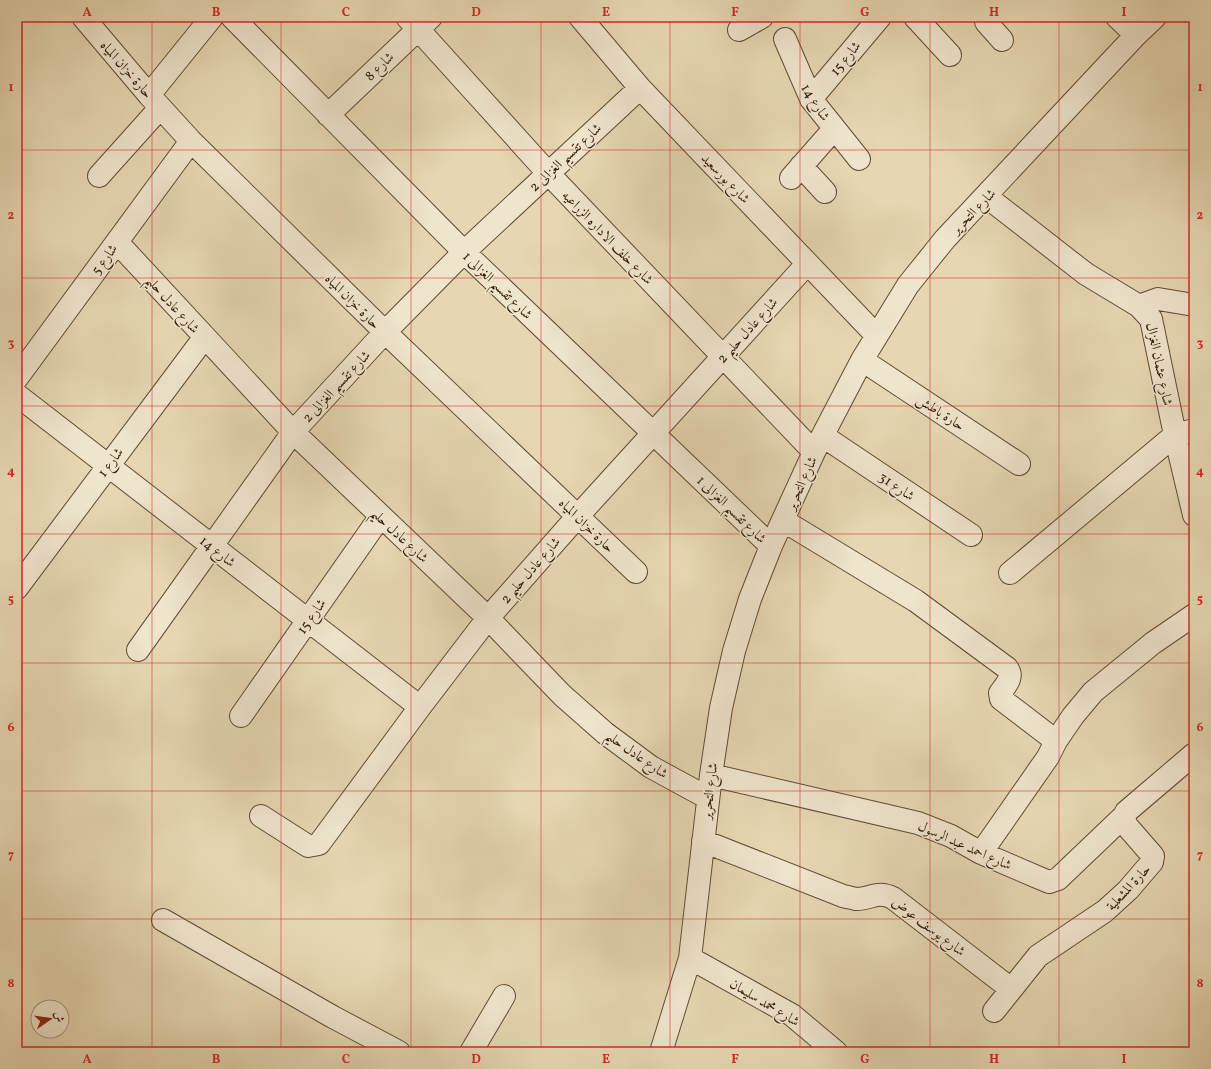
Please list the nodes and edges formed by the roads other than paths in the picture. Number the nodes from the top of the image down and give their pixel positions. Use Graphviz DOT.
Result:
graph roads {
  1 [pos="83,17"];
  2 [pos="212,17"];
  3 [pos="232,17"];
  4 [pos="580,17"];
  5 [pos="762,17"];
  6 [pos="915,17"];
  7 [pos="990,17"];
  8 [pos="1117,17"];
  9 [pos="1155,17"];
  10 [pos="872,20"];
  11 [pos="419,21"];
  12 [pos="739,30"];
  13 [pos="1136,35"];
  14 [pos="785,39"];
  15 [pos="1002,40"];
  16 [pos="950,55"];
  17 [pos="640,88"];
  18 [pos="811,99"];
  19 [pos="154,101"];
  20 [pos="328,115"];
  21 [pos="834,129"];
  22 [pos="191,141"];
  23 [pos="859,160"];
  24 [pos="548,174"];
  25 [pos="99,176"];
  26 [pos="825,192"];
  27 [pos="986,197"];
  28 [pos="117,242"];
  29 [pos="464,252"];
  30 [pos="808,264"];
  31 [pos="1194,305"];
  32 [pos="1139,306"];
  33 [pos="385,332"];
  34 [pos="876,335"];
  35 [pos="204,338"];
  36 [pos="723,357"];
  37 [pos="862,360"];
  38 [pos="17,378"];
  39 [pos="17,395"];
  40 [pos="293,432"];
  41 [pos="1184,432"];
  42 [pos="653,434"];
  43 [pos="818,444"];
  44 [pos="1019,464"];
  45 [pos="108,465"];
  46 [pos="1193,504"];
  47 [pos="380,517"];
  48 [pos="577,517"];
  49 [pos="784,521"];
  50 [pos="971,536"];
  51 [pos="212,546"];
  52 [pos="771,546"];
  53 [pos="636,572"];
  54 [pos="1010,573"];
  55 [pos="17,588"];
  56 [pos="1194,615"];
  57 [pos="488,618"];
  58 [pos="308,620"];
  59 [pos="138,650"];
  60 [pos="420,707"];
  61 [pos="241,716"];
  62 [pos="1056,741"];
  63 [pos="1194,754"];
  64 [pos="710,776"];
  65 [pos="708,798"];
  66 [pos="261,816"];
  67 [pos="1124,816"];
  68 [pos="703,840"];
  69 [pos="981,853"];
  70 [pos="163,920"];
  71 [pos="690,958"];
  72 [pos="1011,989"];
  73 [pos="504,996"];
  74 [pos="994,1011"];
  75 [pos="399,1052"];
  76 [pos="471,1052"];
  77 [pos="661,1052"];
  78 [pos="836,1052"];
  1 -- 19 [label="street, حارة خزان المياه"];
  2 -- 19 [label="street"];
  3 -- 20 [label="street, شارع تقسيم الغزالى 1"];
  4 -- 17 [label="street, شارع بورسعيد"];
  5 -- 12 [label="street"];
  6 -- 16 [label="street"];
  7 -- 15 [label="street"];
  8 -- 13 [label="street"];
  9 -- 13 [label="street, شارع التحرير"];
  10 -- 18 [label="street, شارع 15"];
  11 -- 20 [label="street, شارع 8"];
  11 -- 24 [label="street, شارع خلف الاداره الزراعيه"];
  13 -- 27 [label="street, شارع التحرير"];
  14 -- 18 [label="street, شارع 14"];
  17 -- 24 [label="street, شارع تقسيم الغزالى 2"];
  17 -- 30 [label="street, شارع بورسعيد"];
  18 -- 21 [label="street, شارع 14"];
  19 -- 22 [label="street, حارة خزان المياه"];
  19 -- 25 [label="street"];
  20 -- 29 [label="street, شارع تقسيم الغزالى 1"];
  21 -- 23 [label="street, شارع 14"];
  21 -- 26 [label="street"];
  22 -- 28 [label="street, شارع 5"];
  22 -- 33 [label="street, حارة خزان المياه"];
  24 -- 29 [label="street, شارع تقسيم الغزالى 2"];
  24 -- 36 [label="street, شارع خلف الاداره الزراعيه"];
  27 -- 32 [label="street, شارع عثمان الغزال"];
  27 -- 34 [label="street, شارع التحرير"];
  28 -- 35 [label="street, شارع عادل حليم"];
  28 -- 38 [label="street, شارع 5"];
  29 -- 33 [label="street, شارع تقسيم الغزالى 2"];
  29 -- 42 [label="street, شارع تقسيم الغزالى 1"];
  30 -- 34 [label="street, شارع بورسعيد"];
  30 -- 36 [label="street, شارع عادل حليم 2"];
  31 -- 32 [label="street"];
  32 -- 41 [label="street, شارع عثمان الغزال"];
  33 -- 40 [label="street, شارع تقسيم الغزالى 2"];
  33 -- 48 [label="street, حارة خزان المياه"];
  34 -- 37 [label="street, شارع التحرير"];
  35 -- 40 [label="street, شارع عادل حليم"];
  35 -- 45 [label="street, شارع 1"];
  36 -- 42 [label="street, شارع عادل حليم 2"];
  36 -- 43 [label="street, شارع خلف الاداره الزراعيه"];
  37 -- 43 [label="street, شارع التحرير"];
  37 -- 44 [label="street, حارة باطش"];
  39 -- 45 [label="street, شارع 14"];
  40 -- 47 [label="street, شارع عادل حليم"];
  40 -- 51 [label="street, شارع تقسيم الغزالى 2"];
  41 -- 46 [label="street, شارع عثمان الغزال"];
  41 -- 54 [label="street"];
  42 -- 48 [label="street, شارع عادل حليم 2"];
  42 -- 52 [label="street, شارع تقسيم الغزالى 1"];
  43 -- 49 [label="street, شارع التحرير"];
  43 -- 50 [label="street, شارع 31"];
  45 -- 51 [label="street, شارع 14"];
  45 -- 55 [label="street, شارع 1"];
  47 -- 57 [label="street, شارع عادل حليم"];
  47 -- 58 [label="street, شارع 15"];
  48 -- 53 [label="street, حارة خزان المياه"];
  48 -- 57 [label="street, شارع عادل حليم 2"];
  49 -- 52 [label="street, شارع التحرير"];
  49 -- 62 [label="street"];
  51 -- 58 [label="street, شارع 14"];
  51 -- 59 [label="street, شارع تقسيم الغزالى 2"];
  52 -- 64 [label="street, شارع التحرير"];
  56 -- 62 [label="street"];
  57 -- 60 [label="street, شارع عادل حليم 2"];
  57 -- 65 [label="street, شارع عادل حليم"];
  58 -- 60 [label="street, شارع 14"];
  58 -- 61 [label="street, شارع 15"];
  60 -- 66 [label="street, شارع عادل حليم 2"];
  62 -- 69 [label="street"];
  63 -- 67 [label="street"];
  64 -- 65 [label="street, شارع التحرير"];
  64 -- 69 [label="street, شارع احمد عبد الرسول"];
  65 -- 68 [label="street, شارع التحرير"];
  67 -- 69 [label="street, شارع احمد عبد الرسول"];
  67 -- 72 [label="street, حارة المشعلية"];
  68 -- 71 [label="street, شارع التحرير"];
  68 -- 72 [label="street, شارع يوسف عوض"];
  70 -- 75 [label="street"];
  71 -- 77 [label="street, شارع التحرير"];
  71 -- 78 [label="street, شارع محمد سليمان"];
  72 -- 74 [label="street, حارة المشعلية"];
  73 -- 76 [label="street"];
}
